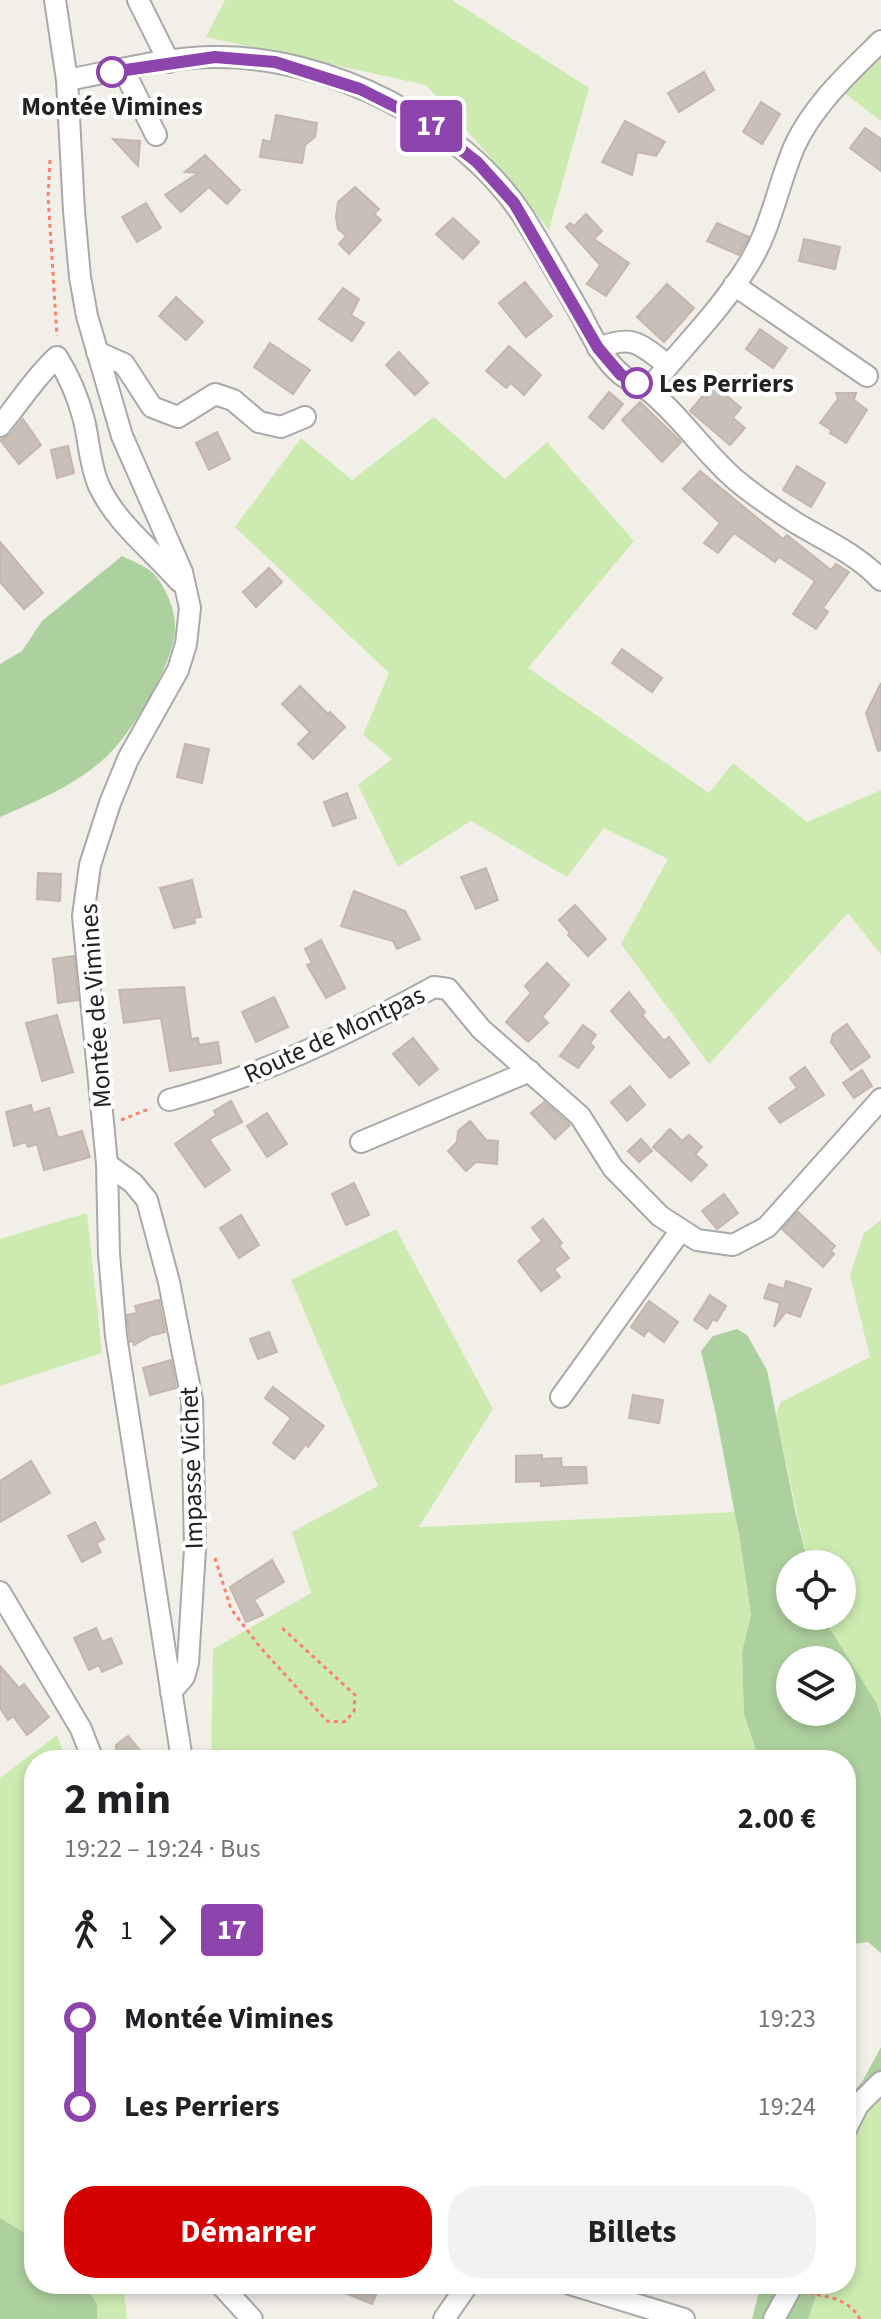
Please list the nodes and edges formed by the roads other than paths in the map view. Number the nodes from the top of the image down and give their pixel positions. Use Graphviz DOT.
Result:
graph roads {
  1 [pos="55,0"];
  2 [pos="138,0"];
  3 [pos="881,41"];
  4 [pos="169,62"];
  5 [pos="123,69"];
  6 [pos="67,80"];
  7 [pos="156,135"];
  8 [pos="734,285"];
  9 [pos="598,348"];
  10 [pos="97,352"];
  11 [pos="668,365"];
  12 [pos="867,376"];
  13 [pos="648,390"];
  14 [pos="305,417"];
  15 [pos="0,426"];
  16 [pos="881,580"];
  17 [pos="187,590"];
  18 [pos="530,1071"];
  19 [pos="881,1099"];
  20 [pos="169,1100"];
  21 [pos="361,1142"];
  22 [pos="107,1164"];
  23 [pos="681,1230"];
  24 [pos="561,1397"];
  25 [pos="0,1592"];
  26 [pos="171,1692"];
  27 [pos="89,1750"];
  28 [pos="180,1750"];
  29 [pos="881,2082"];
  30 [pos="856,2109"];
  31 [pos="229,2294"];
  32 [pos="461,2294"];
  33 [pos="603,2294"];
  34 [pos="788,2294"];
  35 [pos="252,2319"];
  36 [pos="444,2319"];
  37 [pos="684,2319"];
  38 [pos="774,2319"];
  1 -- 6 [label="street, Montée de Vimines"];
  2 -- 4 [label="street"];
  3 -- 8 [label="street"];
  4 -- 5 [label="street"];
  4 -- 9 [label="street"];
  5 -- 6 [label="street"];
  5 -- 7 [label="street"];
  6 -- 10 [label="street, Montée de Vimines"];
  8 -- 11 [label="street"];
  8 -- 12 [label="street"];
  9 -- 11 [label="street"];
  9 -- 13 [label="street"];
  10 -- 14 [label="street"];
  10 -- 17 [label="street, Montée de Vimines"];
  11 -- 13 [label="street"];
  13 -- 16 [label="street"];
  15 -- 17 [label="street"];
  17 -- 22 [label="street, Montée de Vimines"];
  18 -- 20 [label="street, Route de Montpas"];
  18 -- 21 [label="street"];
  18 -- 23 [label="street, Route de Montpas"];
  19 -- 23 [label="street, Route de Montpas"];
  22 -- 26 [label="street, Montée de Vimines"];
  22 -- 26 [label="street, Impasse Vichet"];
  23 -- 24 [label="street"];
  25 -- 27 [label="street"];
  26 -- 28 [label="street, Montée de Vimines"];
  29 -- 30 [label="street"];
  31 -- 35 [label="street"];
  32 -- 36 [label="street"];
  33 -- 37 [label="street"];
  34 -- 38 [label="street"];
}
